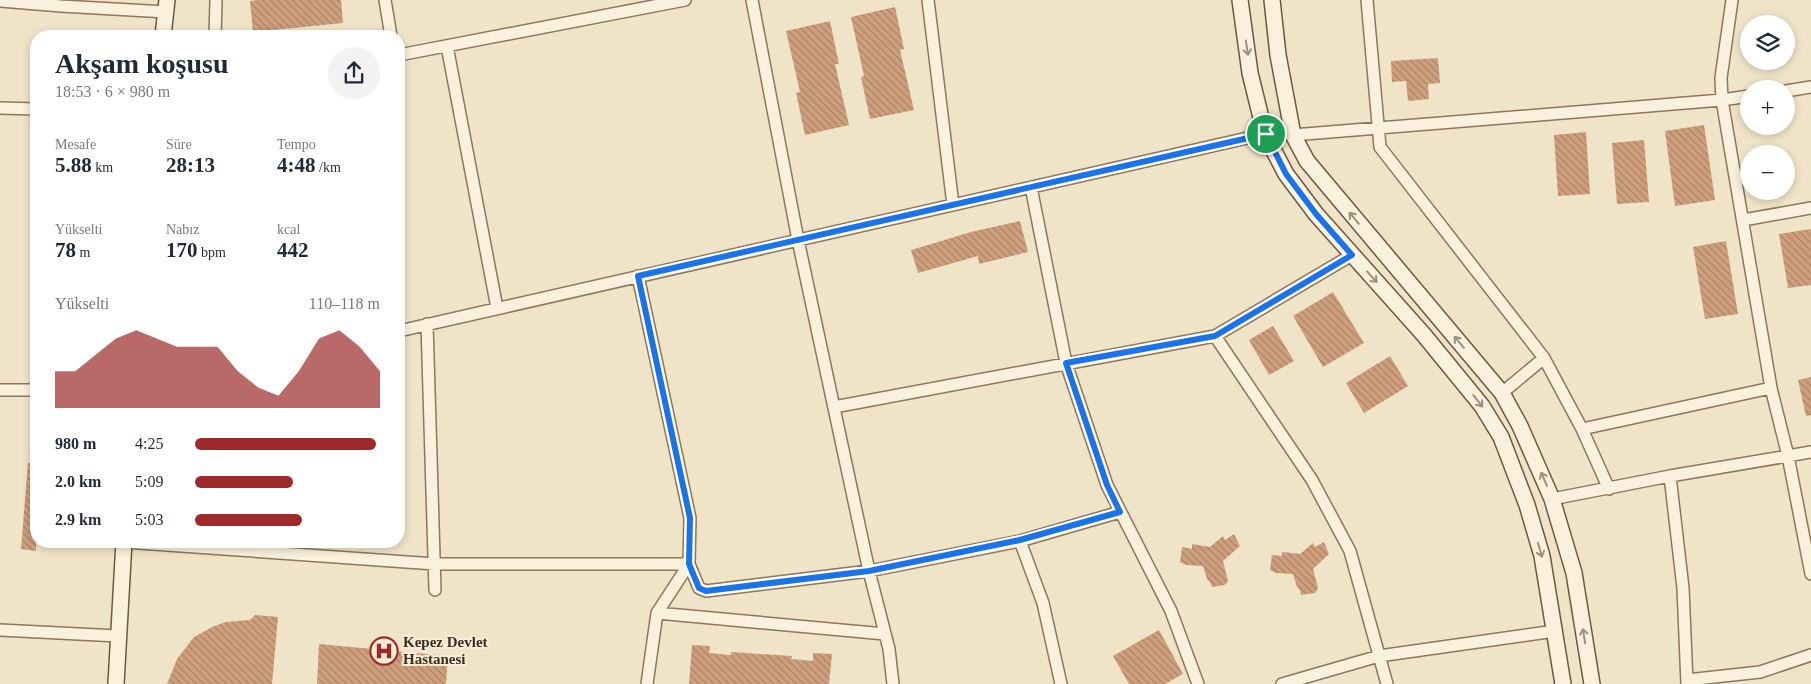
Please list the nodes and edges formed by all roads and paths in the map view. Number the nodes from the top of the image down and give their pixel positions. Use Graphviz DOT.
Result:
graph roads {
  1 [pos="216,0"];
  2 [pos="385,0"];
  3 [pos="685,0"];
  4 [pos="752,0"];
  5 [pos="928,0"];
  6 [pos="1240,0"];
  7 [pos="1272,0"];
  8 [pos="1367,0"];
  9 [pos="1732,0"];
  10 [pos="0,1"];
  11 [pos="630,5"];
  12 [pos="166,6"];
  13 [pos="164,30"];
  14 [pos="215,30"];
  15 [pos="390,30"];
  16 [pos="447,46"];
  17 [pos="405,54"];
  18 [pos="1811,87"];
  19 [pos="1795,90"];
  20 [pos="1740,97"];
  21 [pos="1722,100"];
  22 [pos="0,108"];
  23 [pos="30,110"];
  24 [pos="1377,127"];
  25 [pos="1266,134"];
  26 [pos="1293,134"];
  27 [pos="1031,187"];
  28 [pos="953,205"];
  29 [pos="1811,208"];
  30 [pos="1743,220"];
  31 [pos="798,240"];
  32 [pos="1352,255"];
  33 [pos="638,276"];
  34 [pos="497,308"];
  35 [pos="427,324"];
  36 [pos="405,330"];
  37 [pos="1215,336"];
  38 [pos="1544,358"];
  39 [pos="1066,363"];
  40 [pos="1771,388"];
  41 [pos="0,390"];
  42 [pos="30,390"];
  43 [pos="1502,393"];
  44 [pos="834,407"];
  45 [pos="1582,429"];
  46 [pos="1811,452"];
  47 [pos="1788,456"];
  48 [pos="1670,476"];
  49 [pos="1608,489"];
  50 [pos="1552,499"];
  51 [pos="1120,512"];
  52 [pos="1020,540"];
  53 [pos="124,548"];
  54 [pos="209,548"];
  55 [pos="435,564"];
  56 [pos="689,564"];
  57 [pos="869,571"];
  58 [pos="1811,574"];
  59 [pos="435,590"];
  60 [pos="657,613"];
  61 [pos="0,630"];
  62 [pos="1555,631"];
  63 [pos="885,634"];
  64 [pos="118,636"];
  65 [pos="1811,654"];
  66 [pos="1379,656"];
  67 [pos="1687,682"];
  68 [pos="116,684"];
  69 [pos="647,684"];
  70 [pos="893,684"];
  71 [pos="1060,684"];
  72 [pos="1198,684"];
  73 [pos="1282,684"];
  74 [pos="1387,684"];
  75 [pos="1563,684"];
  76 [pos="1592,684"];
  1 -- 14 [label="street"];
  2 -- 15 [label="street"];
  3 -- 11 [label="street"];
  4 -- 31 [label="street"];
  5 -- 28 [label="street"];
  6 -- 25 [label="main road, one-way"];
  7 -- 26 [label="main road"];
  8 -- 24 [label="street"];
  9 -- 21 [label="street"];
  10 -- 12 [label="street"];
  11 -- 16 [label="street"];
  12 -- 13 [label="main road"];
  16 -- 17 [label="street"];
  16 -- 34 [label="street"];
  18 -- 19 [label="street"];
  20 -- 21 [label="street"];
  21 -- 24 [label="street"];
  21 -- 30 [label="street"];
  22 -- 23 [label="street"];
  24 -- 26 [label="street"];
  24 -- 38 [label="street"];
  25 -- 27 [label="street"];
  25 -- 32 [label="main road"];
  43 -- 26 [label="main road, one-way"];
  27 -- 28 [label="street"];
  27 -- 39 [label="street"];
  28 -- 31 [label="street"];
  29 -- 30 [label="street"];
  30 -- 40 [label="street"];
  31 -- 33 [label="street"];
  31 -- 44 [label="street"];
  32 -- 37 [label="street"];
  32 -- 62 [label="main road, one-way"];
  33 -- 34 [label="street"];
  33 -- 56 [label="street"];
  34 -- 35 [label="street"];
  35 -- 36 [label="street"];
  35 -- 55 [label="street"];
  37 -- 39 [label="street"];
  37 -- 66 [label="street"];
  38 -- 43 [label="street"];
  38 -- 45 [label="street"];
  39 -- 44 [label="street"];
  39 -- 51 [label="street"];
  40 -- 45 [label="street"];
  40 -- 47 [label="street"];
  41 -- 42 [label="street"];
  50 -- 43 [label="main road, one-way"];
  44 -- 57 [label="street"];
  45 -- 49 [label="street"];
  46 -- 47 [label="street"];
  47 -- 48 [label="street"];
  47 -- 58 [label="street"];
  48 -- 49 [label="street"];
  48 -- 67 [label="street"];
  49 -- 50 [label="street"];
  76 -- 50 [label="main road, one-way"];
  51 -- 52 [label="street"];
  51 -- 72 [label="street"];
  52 -- 57 [label="street"];
  52 -- 71 [label="street"];
  53 -- 64 [label="main road"];
  54 -- 55 [label="street"];
  55 -- 56 [label="street"];
  55 -- 59 [label="street"];
  56 -- 57 [label="street"];
  56 -- 60 [label="street"];
  57 -- 63 [label="street"];
  60 -- 63 [label="street"];
  60 -- 69 [label="street"];
  61 -- 64 [label="street"];
  62 -- 66 [label="street"];
  62 -- 75 [label="main road"];
  63 -- 70 [label="street"];
  64 -- 68 [label="main road"];
  65 -- 67 [label="street"];
  66 -- 73 [label="street"];
  66 -- 74 [label="street"];
}
